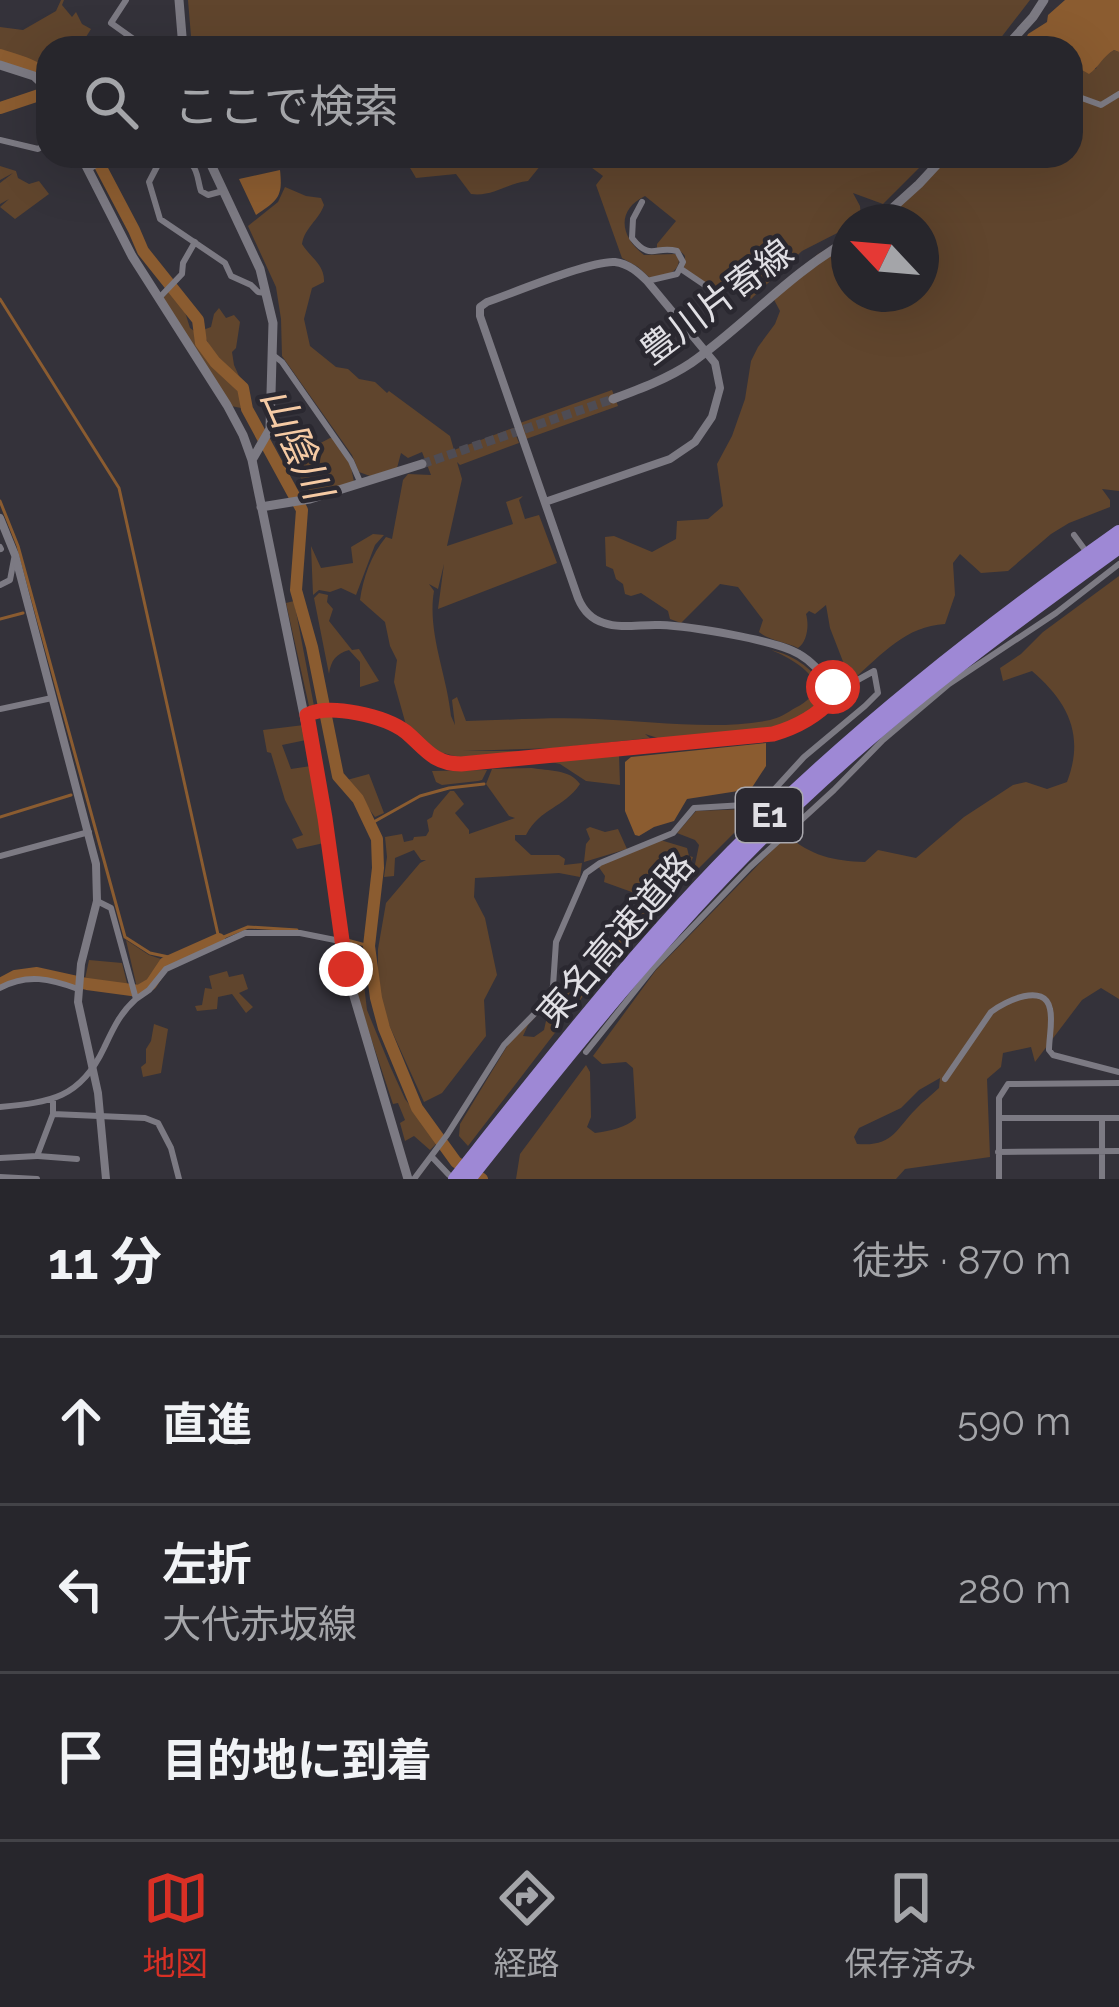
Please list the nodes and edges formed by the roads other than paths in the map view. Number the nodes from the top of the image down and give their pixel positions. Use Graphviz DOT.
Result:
graph roads {
  1 [pos="126,0"];
  2 [pos="179,0"];
  3 [pos="1043,0"];
  4 [pos="129,36"];
  5 [pos="182,36"];
  6 [pos="1016,36"];
  7 [pos="0,65"];
  8 [pos="36,78"];
  9 [pos="1119,94"];
  10 [pos="1083,99"];
  11 [pos="0,140"];
  12 [pos="36,149"];
  13 [pos="156,168"];
  14 [pos="193,168"];
  15 [pos="212,168"];
  16 [pos="934,168"];
  17 [pos="88,169"];
  18 [pos="223,191"];
  19 [pos="643,202"];
  20 [pos="897,204"];
  21 [pos="195,242"];
  22 [pos="831,250"];
  23 [pos="681,269"];
  24 [pos="647,281"];
  25 [pos="712,290"];
  26 [pos="266,292"];
  27 [pos="164,294"];
  28 [pos="706,350"];
  29 [pos="273,355"];
  30 [pos="613,399"];
  31 [pos="254,458"];
  32 [pos="422,464"];
  33 [pos="361,484"];
  34 [pos="545,502"];
  35 [pos="260,507"];
  36 [pos="0,518"];
  37 [pos="1119,532"];
  38 [pos="1074,535"];
  39 [pos="1119,547"];
  40 [pos="5,549"];
  41 [pos="1119,564"];
  42 [pos="1103,573"];
  43 [pos="0,585"];
  44 [pos="834,693"];
  45 [pos="52,698"];
  46 [pos="0,709"];
  47 [pos="309,713"];
  48 [pos="807,760"];
  49 [pos="832,787"];
  50 [pos="89,832"];
  51 [pos="0,856"];
  52 [pos="97,901"];
  53 [pos="340,940"];
  54 [pos="79,984"];
  55 [pos="0,988"];
  56 [pos="134,993"];
  57 [pos="586,1052"];
  58 [pos="92,1070"];
  59 [pos="1119,1072"];
  60 [pos="945,1079"];
  61 [pos="1119,1083"];
  62 [pos="52,1101"];
  63 [pos="0,1107"];
  64 [pos="53,1114"];
  65 [pos="100,1117"];
  66 [pos="999,1118"];
  67 [pos="1102,1118"];
  68 [pos="1119,1118"];
  69 [pos="1102,1151"];
  70 [pos="1119,1151"];
  71 [pos="998,1152"];
  72 [pos="433,1155"];
  73 [pos="37,1156"];
  74 [pos="0,1158"];
  75 [pos="478,1158"];
  76 [pos="77,1159"];
  77 [pos="0,1177"];
  78 [pos="457,1177"];
  79 [pos="37,1179"];
  80 [pos="106,1179"];
  81 [pos="179,1179"];
  82 [pos="411,1179"];
  83 [pos="998,1179"];
  84 [pos="1102,1179"];
  1 -- 4 [label="street"];
  2 -- 5 [label="main road"];
  3 -- 6 [label="main road"];
  7 -- 8 [label="main road"];
  9 -- 10 [label="street"];
  11 -- 12 [label="street"];
  13 -- 21 [label="street"];
  14 -- 18 [label="street"];
  15 -- 18 [label="main road"];
  16 -- 20 [label="main road"];
  17 -- 27 [label="main road"];
  18 -- 26 [label="main road"];
  19 -- 23 [label="street"];
  21 -- 26 [label="street"];
  21 -- 27 [label="street"];
  22 -- 28 [label="main road, 豊川片寄線"];
  23 -- 24 [label="street"];
  23 -- 25 [label="street"];
  24 -- 28 [label="street"];
  24 -- 34 [label="street"];
  26 -- 29 [label="main road"];
  27 -- 31 [label="main road"];
  28 -- 30 [label="main road, 豊川片寄線"];
  28 -- 34 [label="street"];
  29 -- 31 [label="main road"];
  29 -- 33 [label="street"];
  31 -- 35 [label="main road"];
  32 -- 33 [label="main road"];
  33 -- 35 [label="main road"];
  34 -- 44 [label="street"];
  35 -- 47 [label="main road"];
  36 -- 40 [label="street"];
  37 -- 75 [label="highway, 東名高速道路 / E1"];
  38 -- 42 [label="street"];
  39 -- 75 [label="highway, 東名高速道路 / E1"];
  40 -- 43 [label="street"];
  40 -- 45 [label="street"];
  41 -- 42 [label="street"];
  42 -- 49 [label="street"];
  44 -- 47 [label="street"];
  44 -- 48 [label="street"];
  45 -- 46 [label="street"];
  45 -- 50 [label="street"];
  47 -- 53 [label="main road"];
  48 -- 49 [label="street"];
  48 -- 72 [label="street"];
  49 -- 57 [label="street"];
  50 -- 51 [label="street"];
  50 -- 52 [label="street"];
  52 -- 54 [label="street"];
  52 -- 56 [label="street"];
  53 -- 56 [label="street"];
  53 -- 82 [label="main road"];
  54 -- 55 [label="street"];
  54 -- 58 [label="street"];
  56 -- 58 [label="street"];
  58 -- 62 [label="street"];
  58 -- 65 [label="street"];
  59 -- 60 [label="street"];
  61 -- 66 [label="street"];
  62 -- 63 [label="street"];
  62 -- 64 [label="street"];
  64 -- 65 [label="street"];
  64 -- 73 [label="street"];
  65 -- 80 [label="street"];
  65 -- 81 [label="street"];
  66 -- 67 [label="street"];
  66 -- 71 [label="street"];
  67 -- 68 [label="street"];
  67 -- 69 [label="street"];
  69 -- 70 [label="street"];
  69 -- 71 [label="street"];
  69 -- 84 [label="street"];
  71 -- 83 [label="street"];
  72 -- 78 [label="street"];
  72 -- 82 [label="street"];
  73 -- 74 [label="street"];
  73 -- 76 [label="street"];
  75 -- 78 [label="highway, 東名高速道路 / E1"];
  77 -- 79 [label="street"];
}
